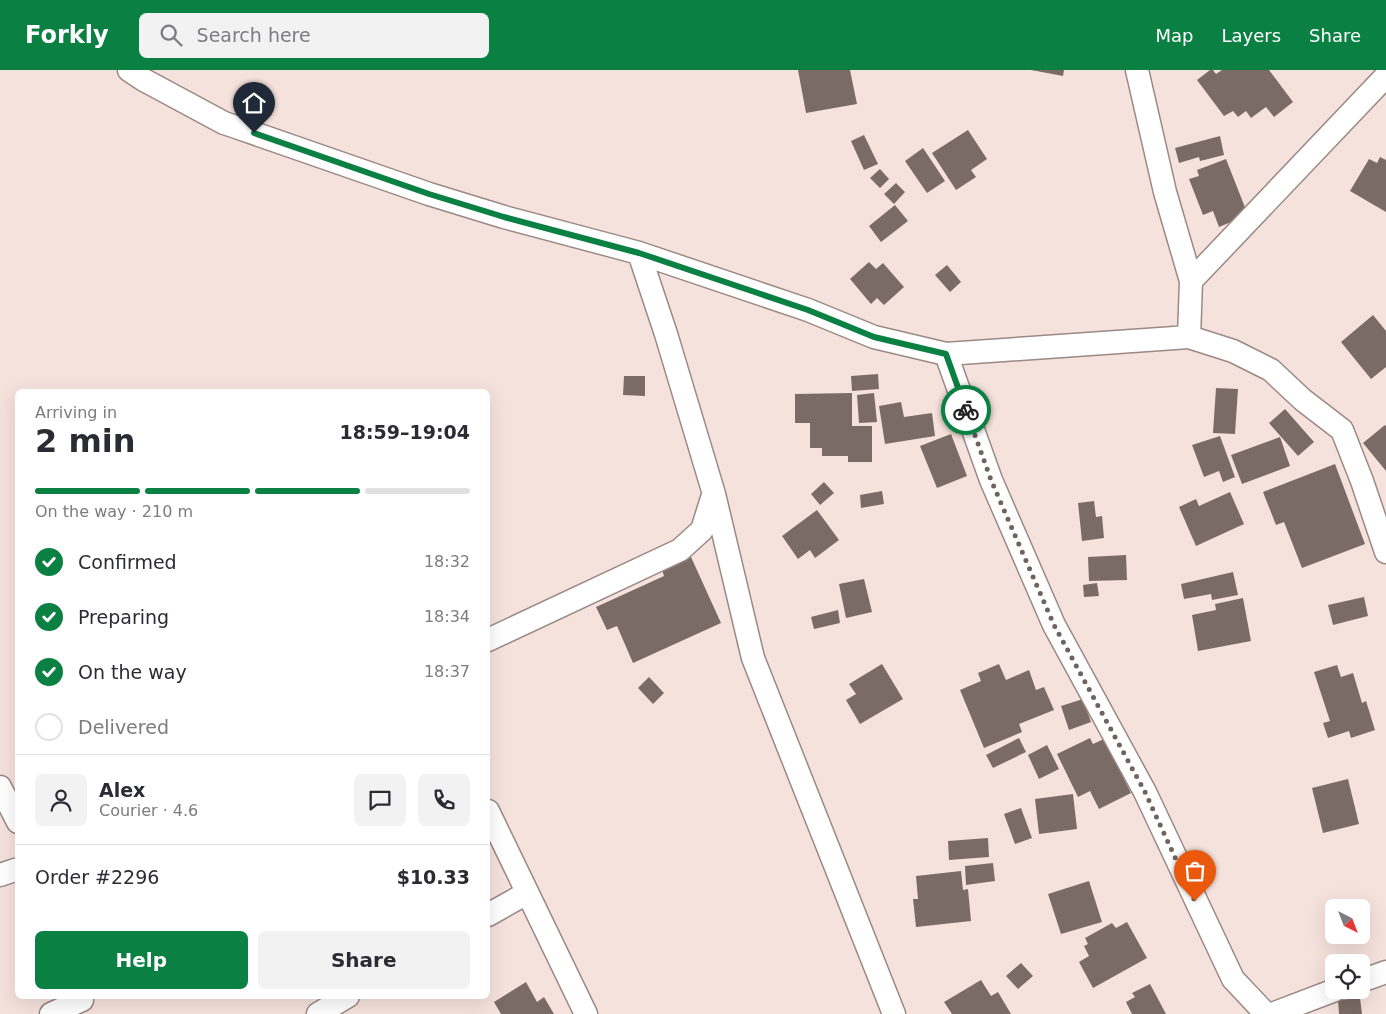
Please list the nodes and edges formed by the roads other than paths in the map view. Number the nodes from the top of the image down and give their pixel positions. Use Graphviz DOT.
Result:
graph roads {
  1 [pos="129,70"];
  2 [pos="1137,70"];
  3 [pos="1386,76"];
  4 [pos="639,253"];
  5 [pos="1191,281"];
  6 [pos="1188,337"];
  7 [pos="946,354"];
  8 [pos="714,494"];
  9 [pos="1386,552"];
  10 [pos="490,639"];
  11 [pos="0,787"];
  12 [pos="490,815"];
  13 [pos="15,816"];
  14 [pos="15,871"];
  15 [pos="0,875"];
  16 [pos="527,893"];
  17 [pos="490,914"];
  18 [pos="1386,972"];
  19 [pos="1370,978"];
  20 [pos="1325,994"];
  21 [pos="343,999"];
  22 [pos="84,1004"];
  23 [pos="51,1014"];
  24 [pos="318,1014"];
  25 [pos="586,1014"];
  26 [pos="894,1014"];
  27 [pos="1266,1014"];
  28 [pos="1272,1014"];
  1 -- 4 [label="street"];
  2 -- 5 [label="street"];
  3 -- 5 [label="street"];
  4 -- 7 [label="street"];
  4 -- 8 [label="street"];
  5 -- 6 [label="street"];
  6 -- 7 [label="street"];
  6 -- 9 [label="street"];
  7 -- 27 [label="street"];
  8 -- 10 [label="street"];
  8 -- 26 [label="street"];
  11 -- 13 [label="street"];
  12 -- 16 [label="street"];
  14 -- 15 [label="street"];
  16 -- 17 [label="street"];
  16 -- 25 [label="street"];
  18 -- 19 [label="street"];
  20 -- 28 [label="street"];
  21 -- 24 [label="street"];
  22 -- 23 [label="street"];
}
